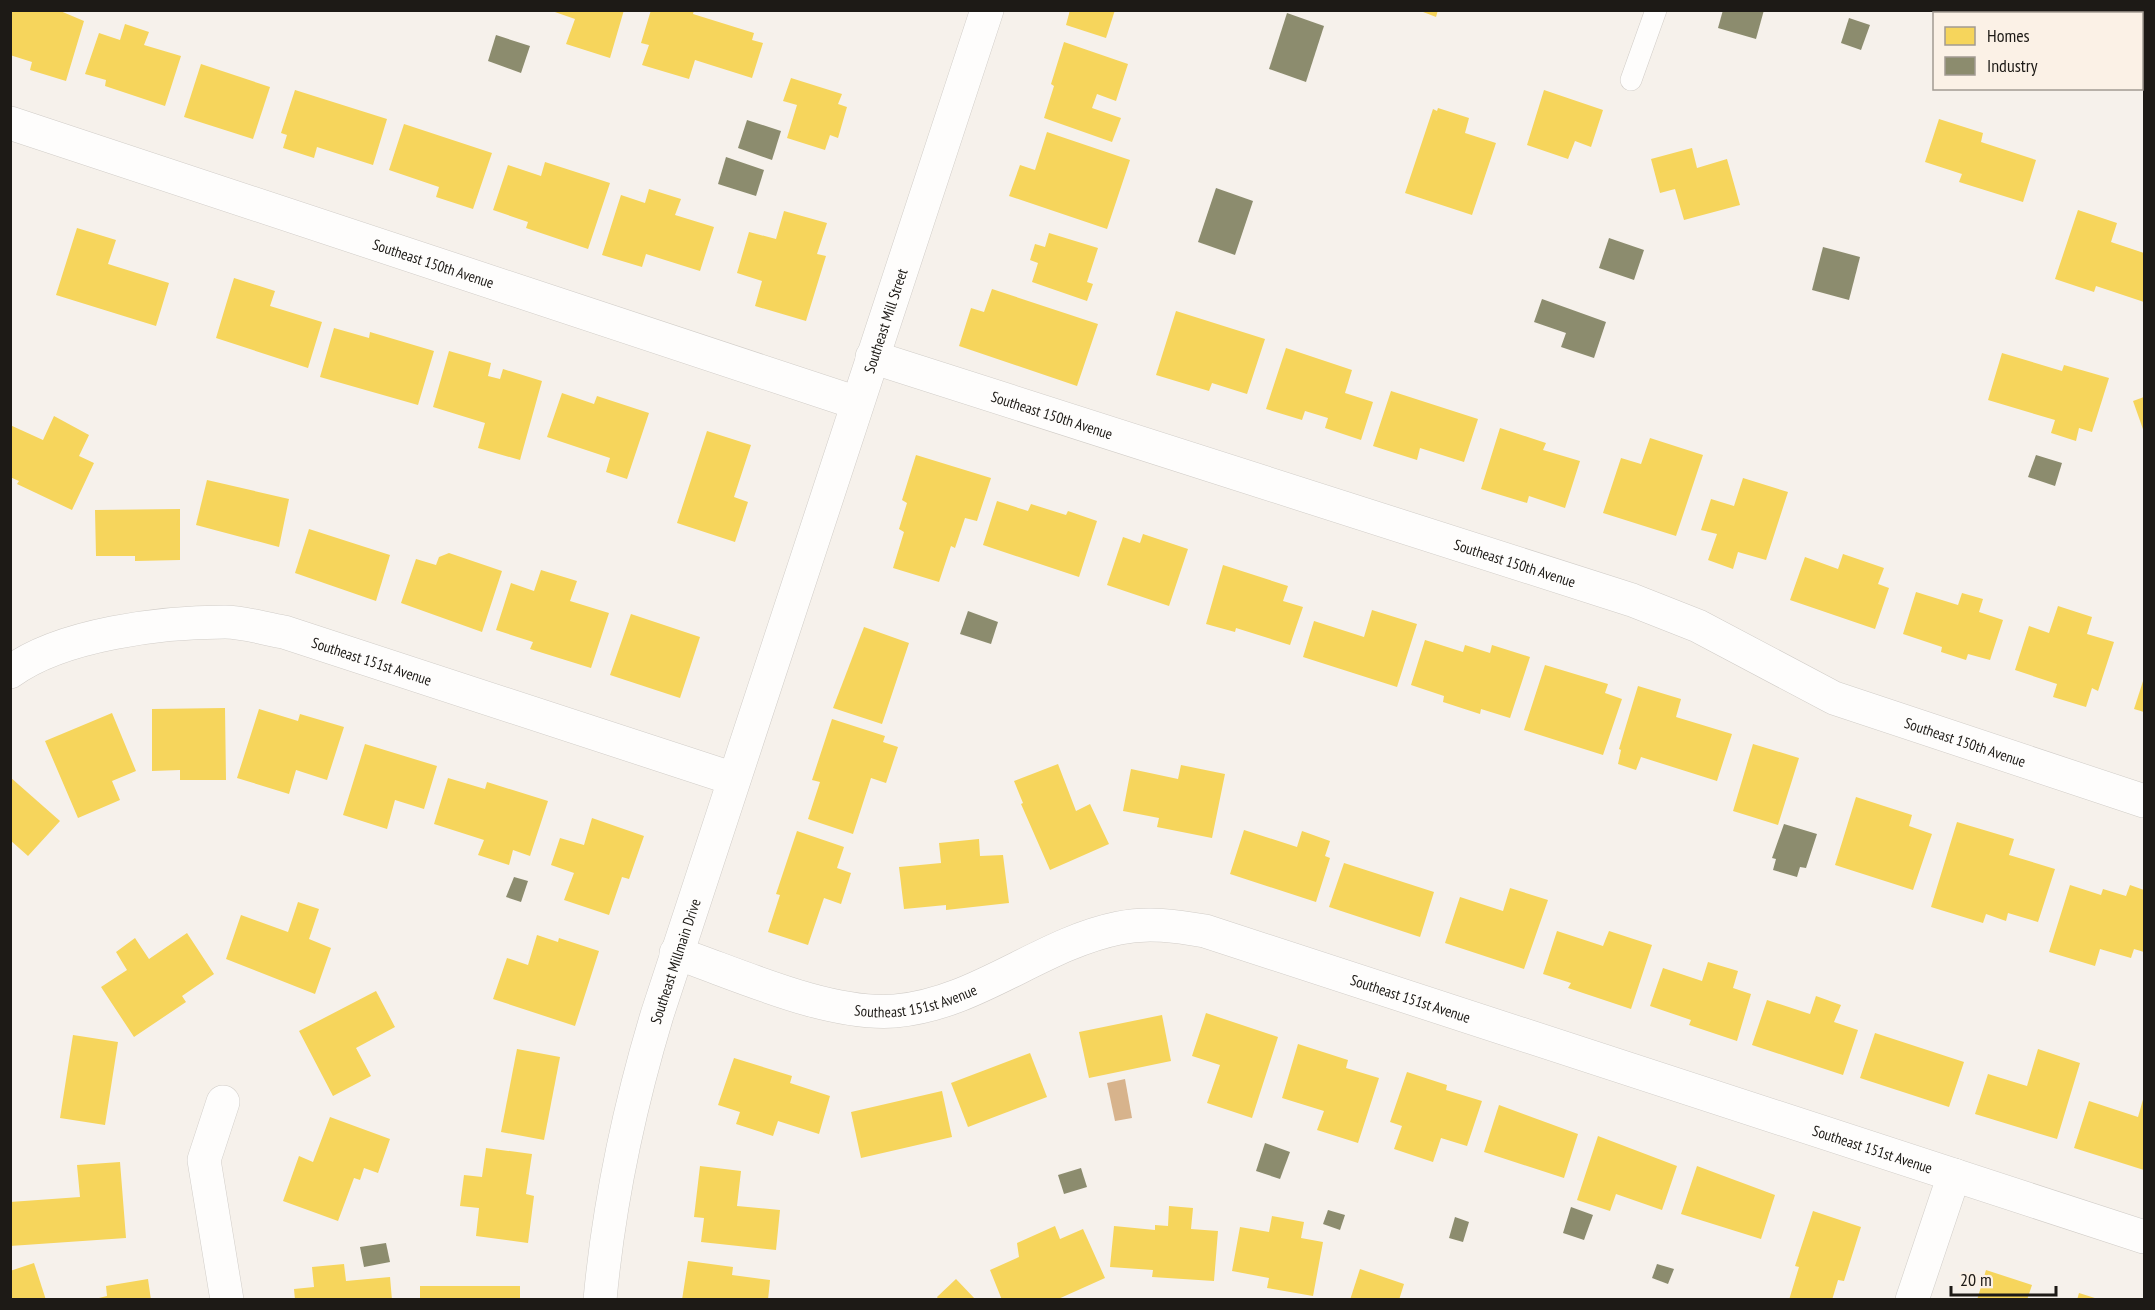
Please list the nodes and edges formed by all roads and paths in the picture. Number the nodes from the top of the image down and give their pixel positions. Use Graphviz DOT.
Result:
graph roads {
  1 [pos="987,10"];
  2 [pos="1656,10"];
  3 [pos="1630,80"];
  4 [pos="10,123"];
  5 [pos="872,357"];
  6 [pos="856,403"];
  7 [pos="782,630"];
  8 [pos="12,667"];
  9 [pos="734,779"];
  10 [pos="2145,801"];
  11 [pos="676,953"];
  12 [pos="223,1102"];
  13 [pos="1954,1175"];
  14 [pos="2145,1238"];
  15 [pos="227,1299"];
  16 [pos="600,1299"];
  17 [pos="1912,1299"];
  1 -- 5 [label="street, Southeast Mill Street"];
  2 -- 3 [label="lane"];
  4 -- 6 [label="street, Southeast 150th Avenue"];
  5 -- 6 [label="street, Southeast Mill Street"];
  5 -- 10 [label="street, Southeast 150th Avenue"];
  6 -- 7 [label="street, Southeast Mill Street"];
  7 -- 9 [label="street, Southeast Millmain Drive"];
  8 -- 9 [label="street, Southeast 151st Avenue"];
  9 -- 11 [label="street, Southeast Millmain Drive"];
  11 -- 13 [label="street, Southeast 151st Avenue"];
  11 -- 16 [label="street, Southeast Millmain Drive"];
  12 -- 15 [label="street"];
  13 -- 14 [label="street, Southeast 151st Avenue"];
  13 -- 17 [label="street"];
}
